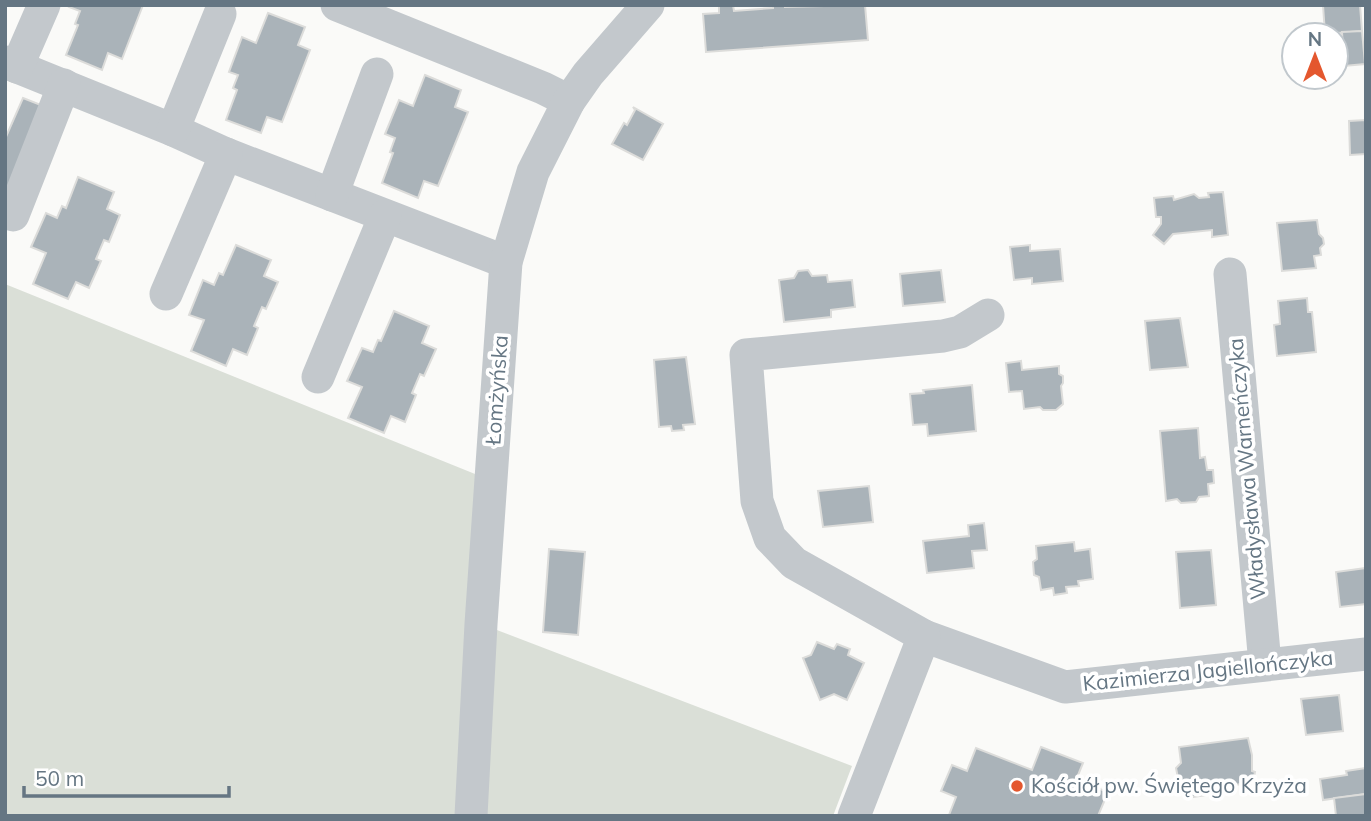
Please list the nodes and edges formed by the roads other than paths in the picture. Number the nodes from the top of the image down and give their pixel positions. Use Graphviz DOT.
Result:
graph roads {
  1 [pos="44,5"];
  2 [pos="337,5"];
  3 [pos="648,5"];
  4 [pos="220,14"];
  5 [pos="403,16"];
  6 [pos="11,64"];
  7 [pos="377,74"];
  8 [pos="64,85"];
  9 [pos="569,101"];
  10 [pos="173,130"];
  11 [pos="226,154"];
  12 [pos="332,195"];
  13 [pos="13,215"];
  14 [pos="385,216"];
  15 [pos="506,262"];
  16 [pos="1230,274"];
  17 [pos="166,294"];
  18 [pos="988,315"];
  19 [pos="318,377"];
  20 [pos="924,636"];
  21 [pos="1366,654"];
  22 [pos="1265,664"];
  23 [pos="471,816"];
  24 [pos="854,816"];
  1 -- 6 [label="street"];
  2 -- 5 [label="street"];
  3 -- 9 [label="street, Łomżyńska"];
  4 -- 10 [label="street"];
  5 -- 9 [label="street"];
  6 -- 8 [label="street"];
  7 -- 12 [label="street"];
  8 -- 10 [label="street"];
  8 -- 13 [label="street"];
  9 -- 15 [label="street, Łomżyńska"];
  10 -- 11 [label="street"];
  11 -- 12 [label="street"];
  11 -- 17 [label="street"];
  12 -- 14 [label="street"];
  14 -- 15 [label="street"];
  14 -- 19 [label="street"];
  15 -- 23 [label="street, Łomżyńska"];
  16 -- 22 [label="street, Władysława Warneńczyka"];
  18 -- 20 [label="street, Kazimierza Jagiellończyka"];
  20 -- 22 [label="street, Kazimierza Jagiellończyka"];
  20 -- 24 [label="street"];
  21 -- 22 [label="street, Kazimierza Jagiellończyka"];
}
